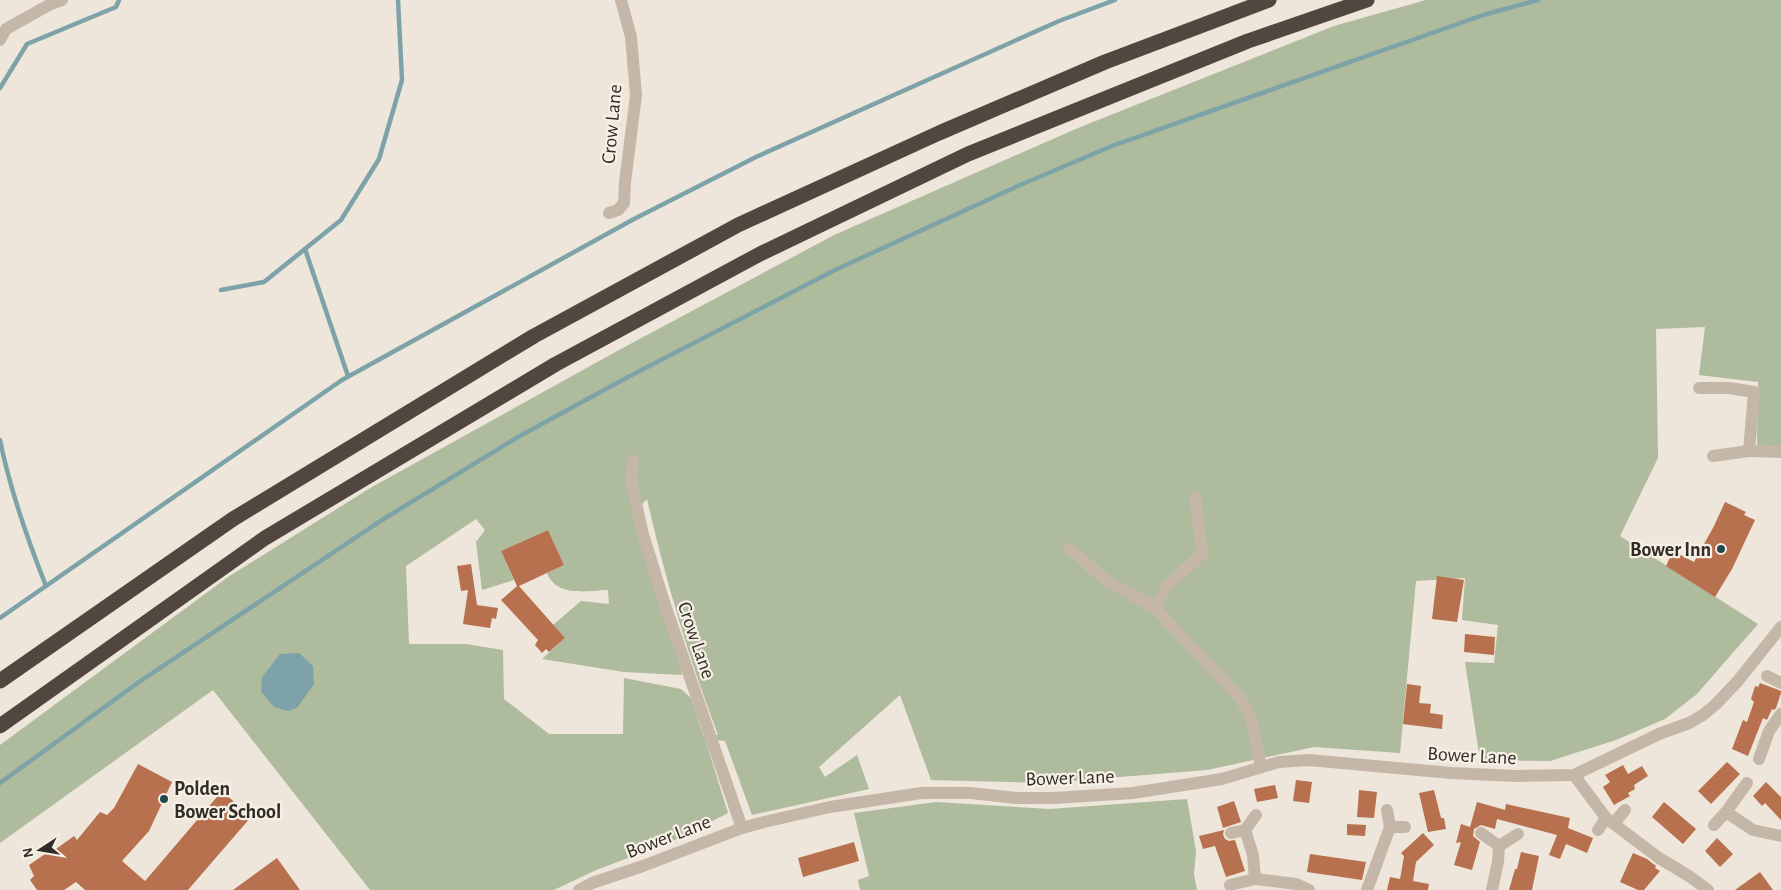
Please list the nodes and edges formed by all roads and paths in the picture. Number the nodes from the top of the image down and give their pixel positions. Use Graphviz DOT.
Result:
graph roads {
  1 [pos="62,0"];
  2 [pos="621,0"];
  3 [pos="1269,0"];
  4 [pos="1367,0"];
  5 [pos="0,40"];
  6 [pos="609,213"];
  7 [pos="1699,388"];
  8 [pos="1749,451"];
  9 [pos="1781,452"];
  10 [pos="1713,456"];
  11 [pos="633,461"];
  12 [pos="1194,498"];
  13 [pos="1070,549"];
  14 [pos="1154,607"];
  15 [pos="1781,627"];
  16 [pos="1767,676"];
  17 [pos="0,681"];
  18 [pos="1781,683"];
  19 [pos="1781,714"];
  20 [pos="0,726"];
  21 [pos="1759,759"];
  22 [pos="1261,767"];
  23 [pos="1574,775"];
  24 [pos="1747,783"];
  25 [pos="1387,810"];
  26 [pos="1625,810"];
  27 [pos="1726,812"];
  28 [pos="1256,815"];
  29 [pos="1610,820"];
  30 [pos="1714,825"];
  31 [pos="1405,826"];
  32 [pos="1390,827"];
  33 [pos="742,828"];
  34 [pos="1245,830"];
  35 [pos="1598,830"];
  36 [pos="1231,833"];
  37 [pos="1481,833"];
  38 [pos="1518,834"];
  39 [pos="1781,836"];
  40 [pos="1499,846"];
  41 [pos="1255,879"];
  42 [pos="1230,885"];
  43 [pos="579,890"];
  44 [pos="1309,890"];
  45 [pos="1367,890"];
  46 [pos="1492,890"];
  47 [pos="1708,890"];
  1 -- 5 [label="street"];
  2 -- 6 [label="street, Crow Lane"];
  3 -- 17 [label="highway"];
  4 -- 20 [label="highway"];
  7 -- 8 [label="street"];
  8 -- 9 [label="street"];
  8 -- 10 [label="street"];
  11 -- 33 [label="street, Crow Lane"];
  12 -- 14 [label="street"];
  13 -- 14 [label="street"];
  14 -- 22 [label="street"];
  15 -- 23 [label="street, Bower Lane"];
  16 -- 18 [label="street"];
  19 -- 21 [label="street"];
  22 -- 23 [label="street, Bower Lane"];
  22 -- 33 [label="street, Bower Lane"];
  23 -- 29 [label="street"];
  24 -- 27 [label="street"];
  25 -- 32 [label="street"];
  26 -- 29 [label="street"];
  27 -- 30 [label="street"];
  27 -- 39 [label="street"];
  28 -- 34 [label="street"];
  29 -- 35 [label="street"];
  29 -- 47 [label="street"];
  31 -- 32 [label="street"];
  32 -- 45 [label="street"];
  33 -- 43 [label="street, Bower Lane"];
  34 -- 36 [label="street"];
  34 -- 41 [label="street"];
  37 -- 40 [label="street"];
  38 -- 40 [label="street"];
  40 -- 46 [label="street"];
  41 -- 42 [label="street"];
  41 -- 44 [label="street"];
}
